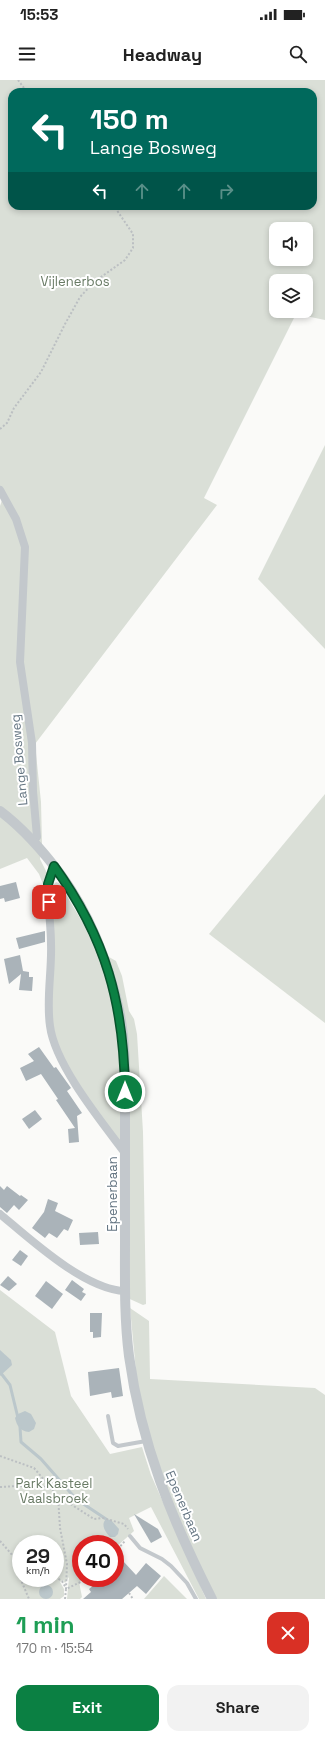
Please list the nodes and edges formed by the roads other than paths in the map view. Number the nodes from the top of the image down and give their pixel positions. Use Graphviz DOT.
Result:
graph roads {
  1 [pos="0,490"];
  2 [pos="0,810"];
  3 [pos="33,841"];
  4 [pos="54,866"];
  5 [pos="125,1153"];
  6 [pos="0,1214"];
  7 [pos="125,1291"];
  8 [pos="108,1416"];
  9 [pos="146,1441"];
  10 [pos="130,1536"];
  11 [pos="196,1599"];
  12 [pos="212,1599"];
  1 -- 3 [label="street, Lange Bosweg"];
  2 -- 3 [label="street, Epenerbaan"];
  3 -- 4 [label="street, Epenerbaan"];
  4 -- 5 [label="street, Epenerbaan"];
  4 -- 5 [label="street"];
  5 -- 7 [label="street, Epenerbaan"];
  6 -- 7 [label="street"];
  7 -- 9 [label="street, Epenerbaan"];
  8 -- 9 [label="lane"];
  9 -- 12 [label="street, Epenerbaan"];
  10 -- 11 [label="lane"];
}
